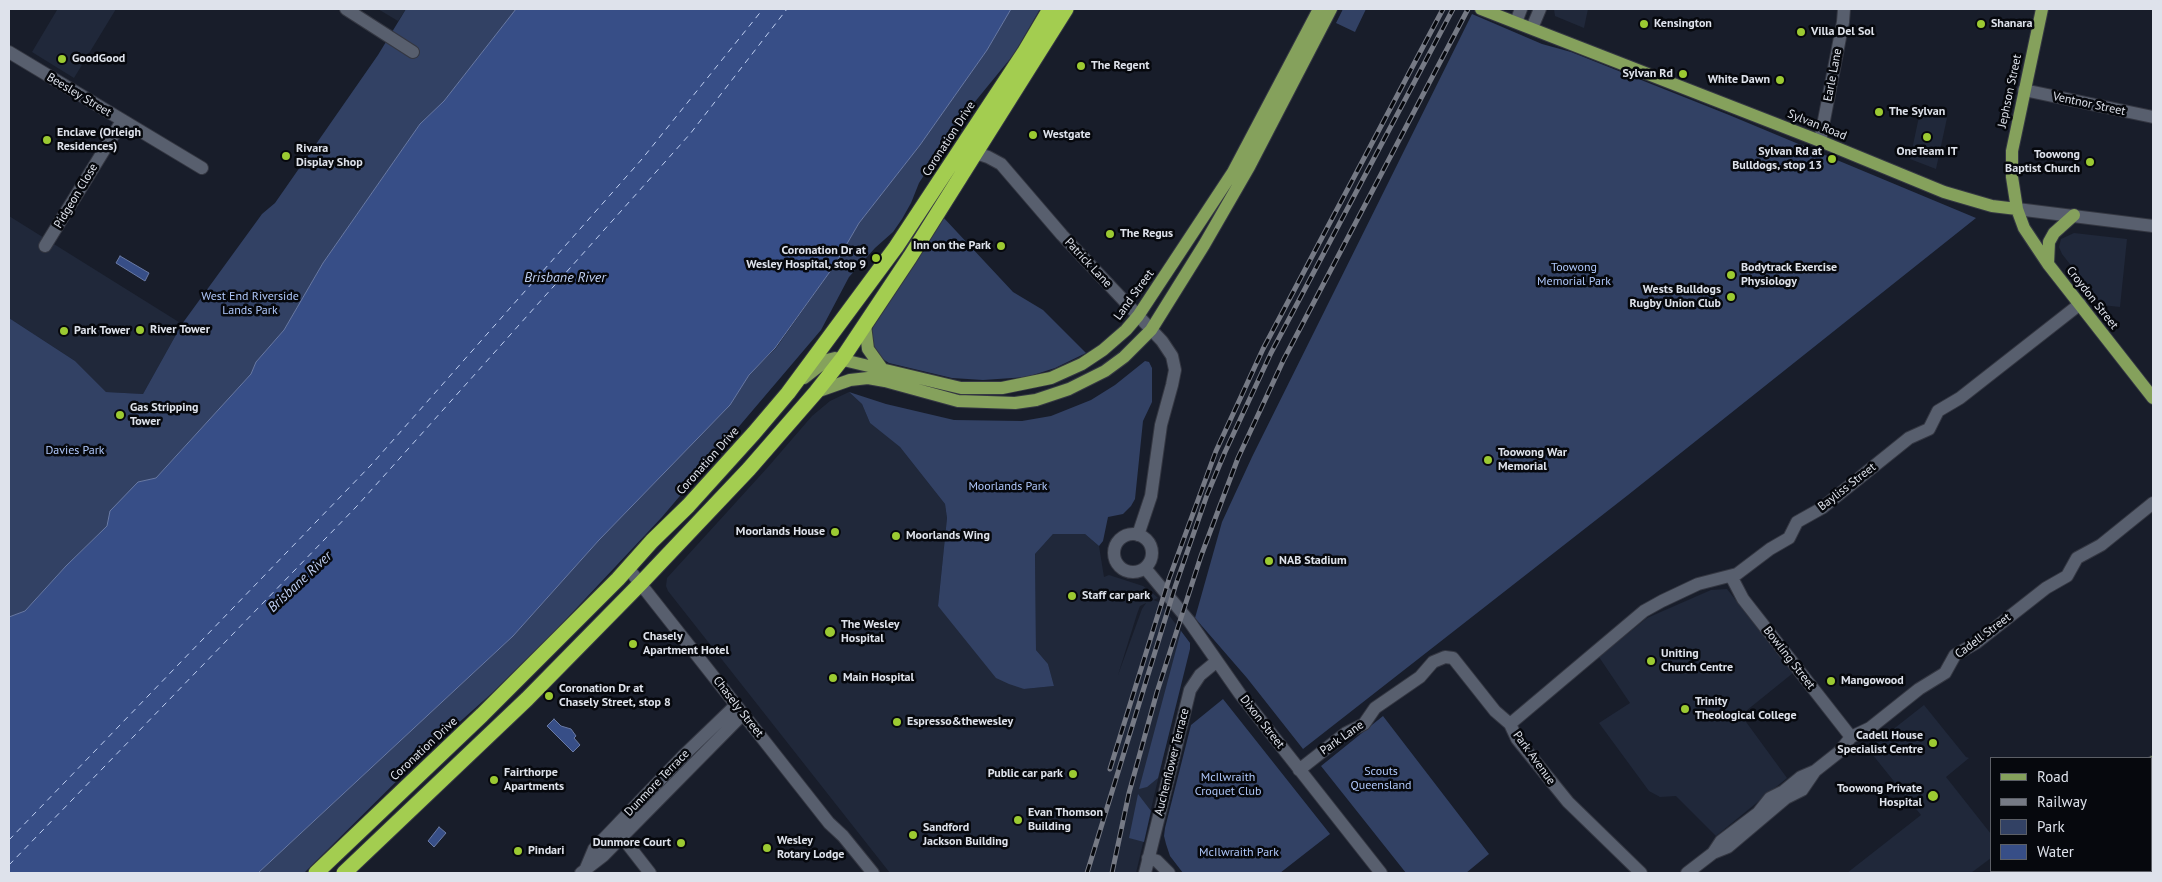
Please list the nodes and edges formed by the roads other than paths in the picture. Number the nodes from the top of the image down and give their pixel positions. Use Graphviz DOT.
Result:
graph roads {
  1 [pos="346,9"];
  2 [pos="1050,9"];
  3 [pos="1066,9"];
  4 [pos="1319,9"];
  5 [pos="1331,9"];
  6 [pos="1481,9"];
  7 [pos="1522,9"];
  8 [pos="1540,9"];
  9 [pos="1844,9"];
  10 [pos="2042,9"];
  11 [pos="1516,22"];
  12 [pos="1532,28"];
  13 [pos="9,52"];
  14 [pos="413,52"];
  15 [pos="2024,90"];
  16 [pos="2153,117"];
  17 [pos="122,121"];
  18 [pos="1820,141"];
  19 [pos="976,153"];
  20 [pos="202,168"];
  21 [pos="2017,209"];
  22 [pos="2074,216"];
  23 [pos="2153,226"];
  24 [pos="45,246"];
  25 [pos="2048,264"];
  26 [pos="2080,304"];
  27 [pos="1138,316"];
  28 [pos="865,325"];
  29 [pos="1151,330"];
  30 [pos="842,359"];
  31 [pos="882,370"];
  32 [pos="816,392"];
  33 [pos="788,393"];
  34 [pos="2153,398"];
  35 [pos="2153,503"];
  36 [pos="1138,535"];
  37 [pos="628,568"];
  38 [pos="1145,568"];
  39 [pos="1731,576"];
  40 [pos="641,583"];
  41 [pos="1217,661"];
  42 [pos="1428,666"];
  43 [pos="740,709"];
  44 [pos="1510,724"];
  45 [pos="1851,737"];
  46 [pos="1299,770"];
  47 [pos="829,823"];
  48 [pos="622,838"];
  49 [pos="1148,858"];
  50 [pos="584,871"];
  51 [pos="316,873"];
  52 [pos="344,873"];
  53 [pos="650,873"];
  54 [pos="862,873"];
  55 [pos="873,873"];
  56 [pos="1145,873"];
  57 [pos="1169,873"];
  58 [pos="1382,873"];
  59 [pos="1641,873"];
  60 [pos="1687,873"];
  1 -- 14 [label="street"];
  2 -- 33 [label="highway, Coronation Drive"];
  3 -- 19 [label="highway"];
  4 -- 27 [label="main road, Land Street"];
  5 -- 29 [label="main road"];
  6 -- 11 [label="main road, Sylvan Road"];
  7 -- 11 [label="street"];
  8 -- 12 [label="street"];
  9 -- 18 [label="street, Earle Lane"];
  10 -- 15 [label="main road, Jephson Street"];
  11 -- 12 [label="main road, Sylvan Road"];
  12 -- 18 [label="main road, Sylvan Road"];
  13 -- 17 [label="street, Beesley Street"];
  15 -- 16 [label="street, Ventnor Street"];
  15 -- 21 [label="main road, Jephson Street"];
  17 -- 20 [label="street, Beesley Street"];
  17 -- 24 [label="street, Pidgeon Close"];
  18 -- 21 [label="main road, Sylvan Road"];
  19 -- 27 [label="street, Patrick Lane"];
  19 -- 28 [label="highway"];
  21 -- 22 [label="street, Sylvan Road"];
  21 -- 25 [label="main road, Croydon Street"];
  22 -- 23 [label="street, Sylvan Road"];
  22 -- 25 [label="main road"];
  25 -- 26 [label="main road, Croydon Street"];
  26 -- 34 [label="main road, Croydon Street"];
  26 -- 39 [label="street, Bayliss Street"];
  27 -- 29 [label="street, Patrick Lane"];
  27 -- 31 [label="main road, Land Street"];
  28 -- 30 [label="highway"];
  28 -- 31 [label="main road"];
  29 -- 32 [label="main road"];
  29 -- 36 [label="street, Patrick Lane"];
  30 -- 31 [label="main road, Land Street"];
  30 -- 32 [label="highway"];
  30 -- 33 [label="main road"];
  32 -- 40 [label="highway"];
  33 -- 37 [label="highway, Coronation Drive"];
  35 -- 45 [label="street, Cadell Street"];
  36 -- 38 [label="street"];
  36 -- 38 [label="street"];
  37 -- 40 [label="street, Chasely Street"];
  37 -- 51 [label="highway, Coronation Drive"];
  38 -- 41 [label="street, Dixon Street"];
  39 -- 44 [label="street, Bayliss Street"];
  39 -- 45 [label="street, Bowling Street"];
  40 -- 43 [label="street, Chasely Street"];
  40 -- 52 [label="highway"];
  41 -- 46 [label="street, Dixon Street"];
  41 -- 49 [label="street, Auchenflower Terrace"];
  42 -- 44 [label="street, Park Avenue"];
  42 -- 46 [label="street, Park Lane"];
  43 -- 47 [label="street, Chasely Street"];
  43 -- 48 [label="street, Dunmore Terrace"];
  43 -- 50 [label="street, Dunmore Terrace"];
  44 -- 59 [label="street, Park Avenue"];
  45 -- 60 [label="street, Cadell Street"];
  46 -- 58 [label="street, Dixon Street"];
  47 -- 54 [label="street, Chasely Street"];
  47 -- 55 [label="street, Chasely Street"];
  48 -- 50 [label="street, Dunmore Terrace"];
  48 -- 53 [label="street"];
  49 -- 56 [label="street, Auchenflower Terrace"];
  49 -- 57 [label="street"];
}
